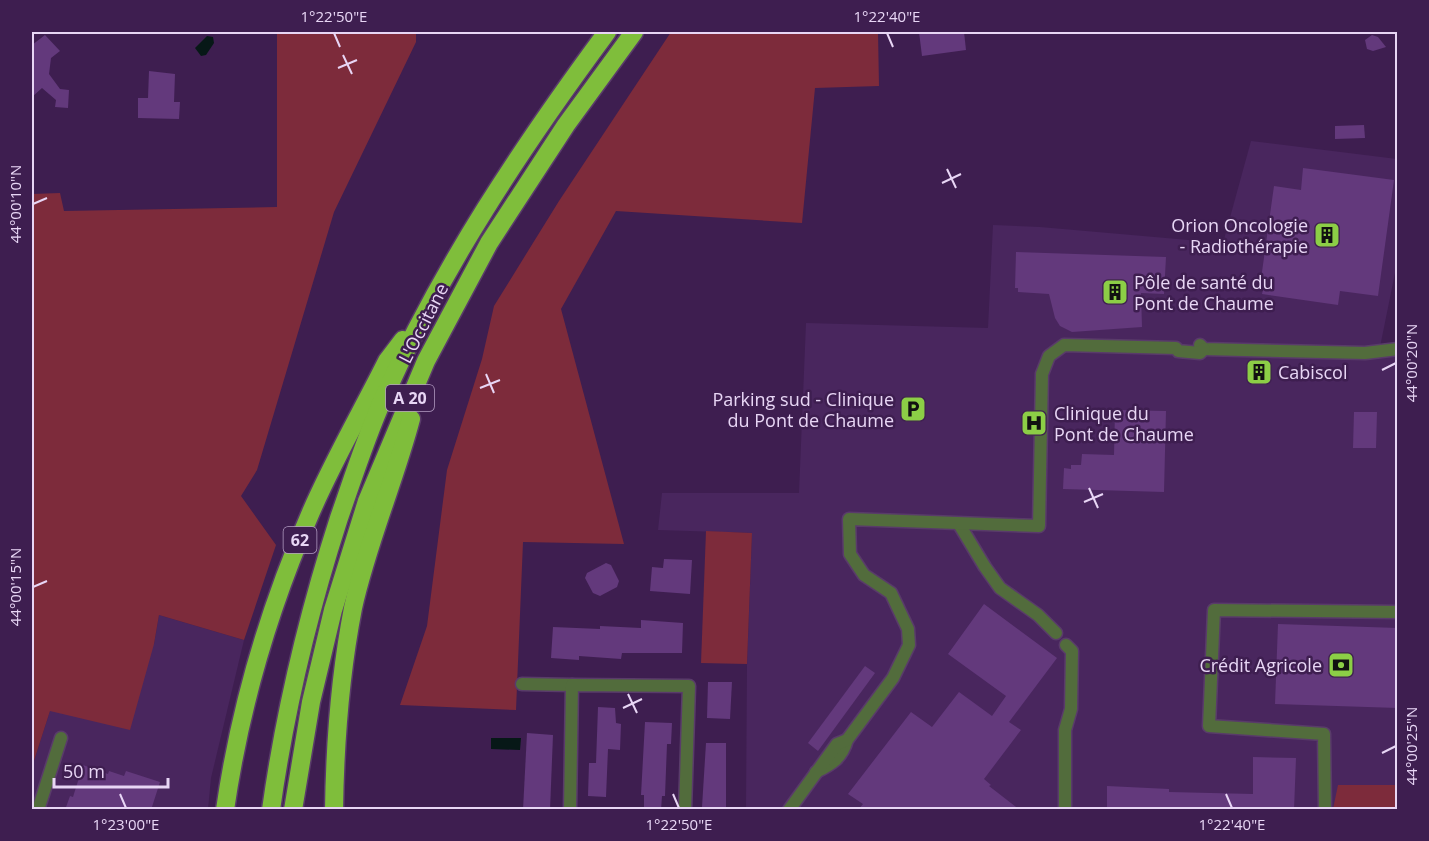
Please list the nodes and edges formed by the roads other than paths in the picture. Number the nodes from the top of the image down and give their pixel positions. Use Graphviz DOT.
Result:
graph roads {
  1 [pos="607,32"];
  2 [pos="634,32"];
  3 [pos="435,294"];
  4 [pos="1398,349"];
  5 [pos="426,361"];
  6 [pos="959,524"];
  7 [pos="1398,612"];
  8 [pos="1056,633"];
  9 [pos="1066,645"];
  10 [pos="522,684"];
  11 [pos="572,685"];
  12 [pos="61,738"];
  13 [pos="38,810"];
  14 [pos="225,810"];
  15 [pos="271,810"];
  16 [pos="293,810"];
  17 [pos="334,810"];
  18 [pos="570,810"];
  19 [pos="685,810"];
  20 [pos="789,810"];
  21 [pos="1065,810"];
  22 [pos="1325,810"];
  1 -- 3 [label="highway, L'Occitane / A 20"];
  2 -- 5 [label="highway, L'Occitane / A 20"];
  3 -- 14 [label="highway, 62"];
  3 -- 15 [label="highway, L'Occitane / A 20"];
  4 -- 6 [label="street"];
  5 -- 16 [label="highway, L'Occitane / A 20"];
  5 -- 17 [label="highway"];
  6 -- 8 [label="street"];
  6 -- 20 [label="street"];
  7 -- 22 [label="street"];
  9 -- 21 [label="street"];
  10 -- 11 [label="street"];
  11 -- 18 [label="street"];
  11 -- 19 [label="street"];
  12 -- 13 [label="street"];
}
